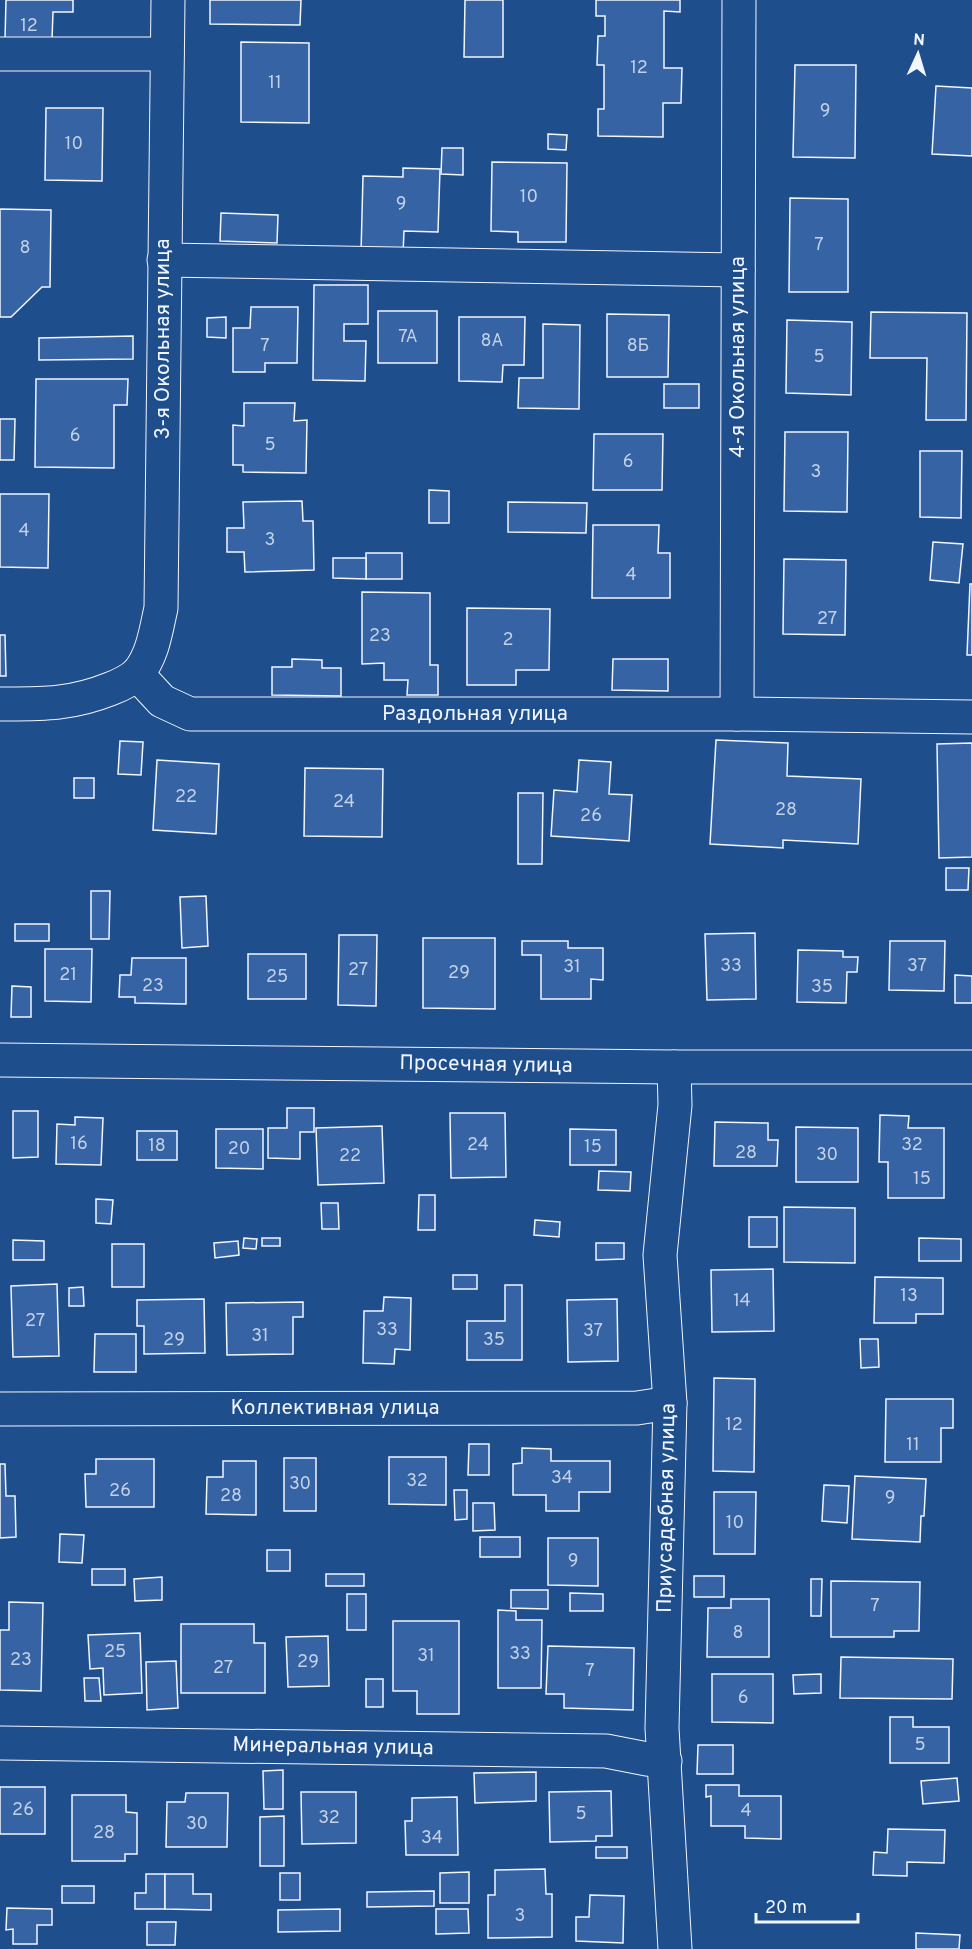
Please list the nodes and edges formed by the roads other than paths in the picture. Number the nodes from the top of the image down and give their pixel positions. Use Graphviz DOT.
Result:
graph roads {
  1 [pos="168,0"];
  2 [pos="739,0"];
  3 [pos="0,54"];
  4 [pos="167,54"];
  5 [pos="164,260"];
  6 [pos="738,270"];
  7 [pos="137,674"];
  8 [pos="0,704"];
  9 [pos="737,714"];
  10 [pos="972,717"];
  11 [pos="0,1060"];
  12 [pos="674,1067"];
  13 [pos="972,1067"];
  14 [pos="670,1403"];
  15 [pos="0,1409"];
  16 [pos="0,1743"];
  17 [pos="665,1761"];
  18 [pos="675,1949"];
  1 -- 4 [label="street, 3-я Окольная улица"];
  2 -- 6 [label="street, 4-я Окольная улица"];
  3 -- 4 [label="street"];
  4 -- 5 [label="street, 3-я Окольная улица"];
  5 -- 6 [label="street"];
  5 -- 7 [label="street, 3-я Окольная улица"];
  6 -- 9 [label="street, 4-я Окольная улица"];
  7 -- 8 [label="street"];
  7 -- 9 [label="street, Раздольная улица"];
  9 -- 10 [label="street, Раздольная улица"];
  11 -- 12 [label="street, Просечная улица"];
  12 -- 13 [label="street, Просечная улица"];
  12 -- 14 [label="street, Приусадебная улица"];
  14 -- 15 [label="street, Коллективная улица"];
  14 -- 17 [label="street, Приусадебная улица"];
  16 -- 17 [label="street, Минеральная улица"];
  17 -- 18 [label="street, Приусадебная улица"];
}
